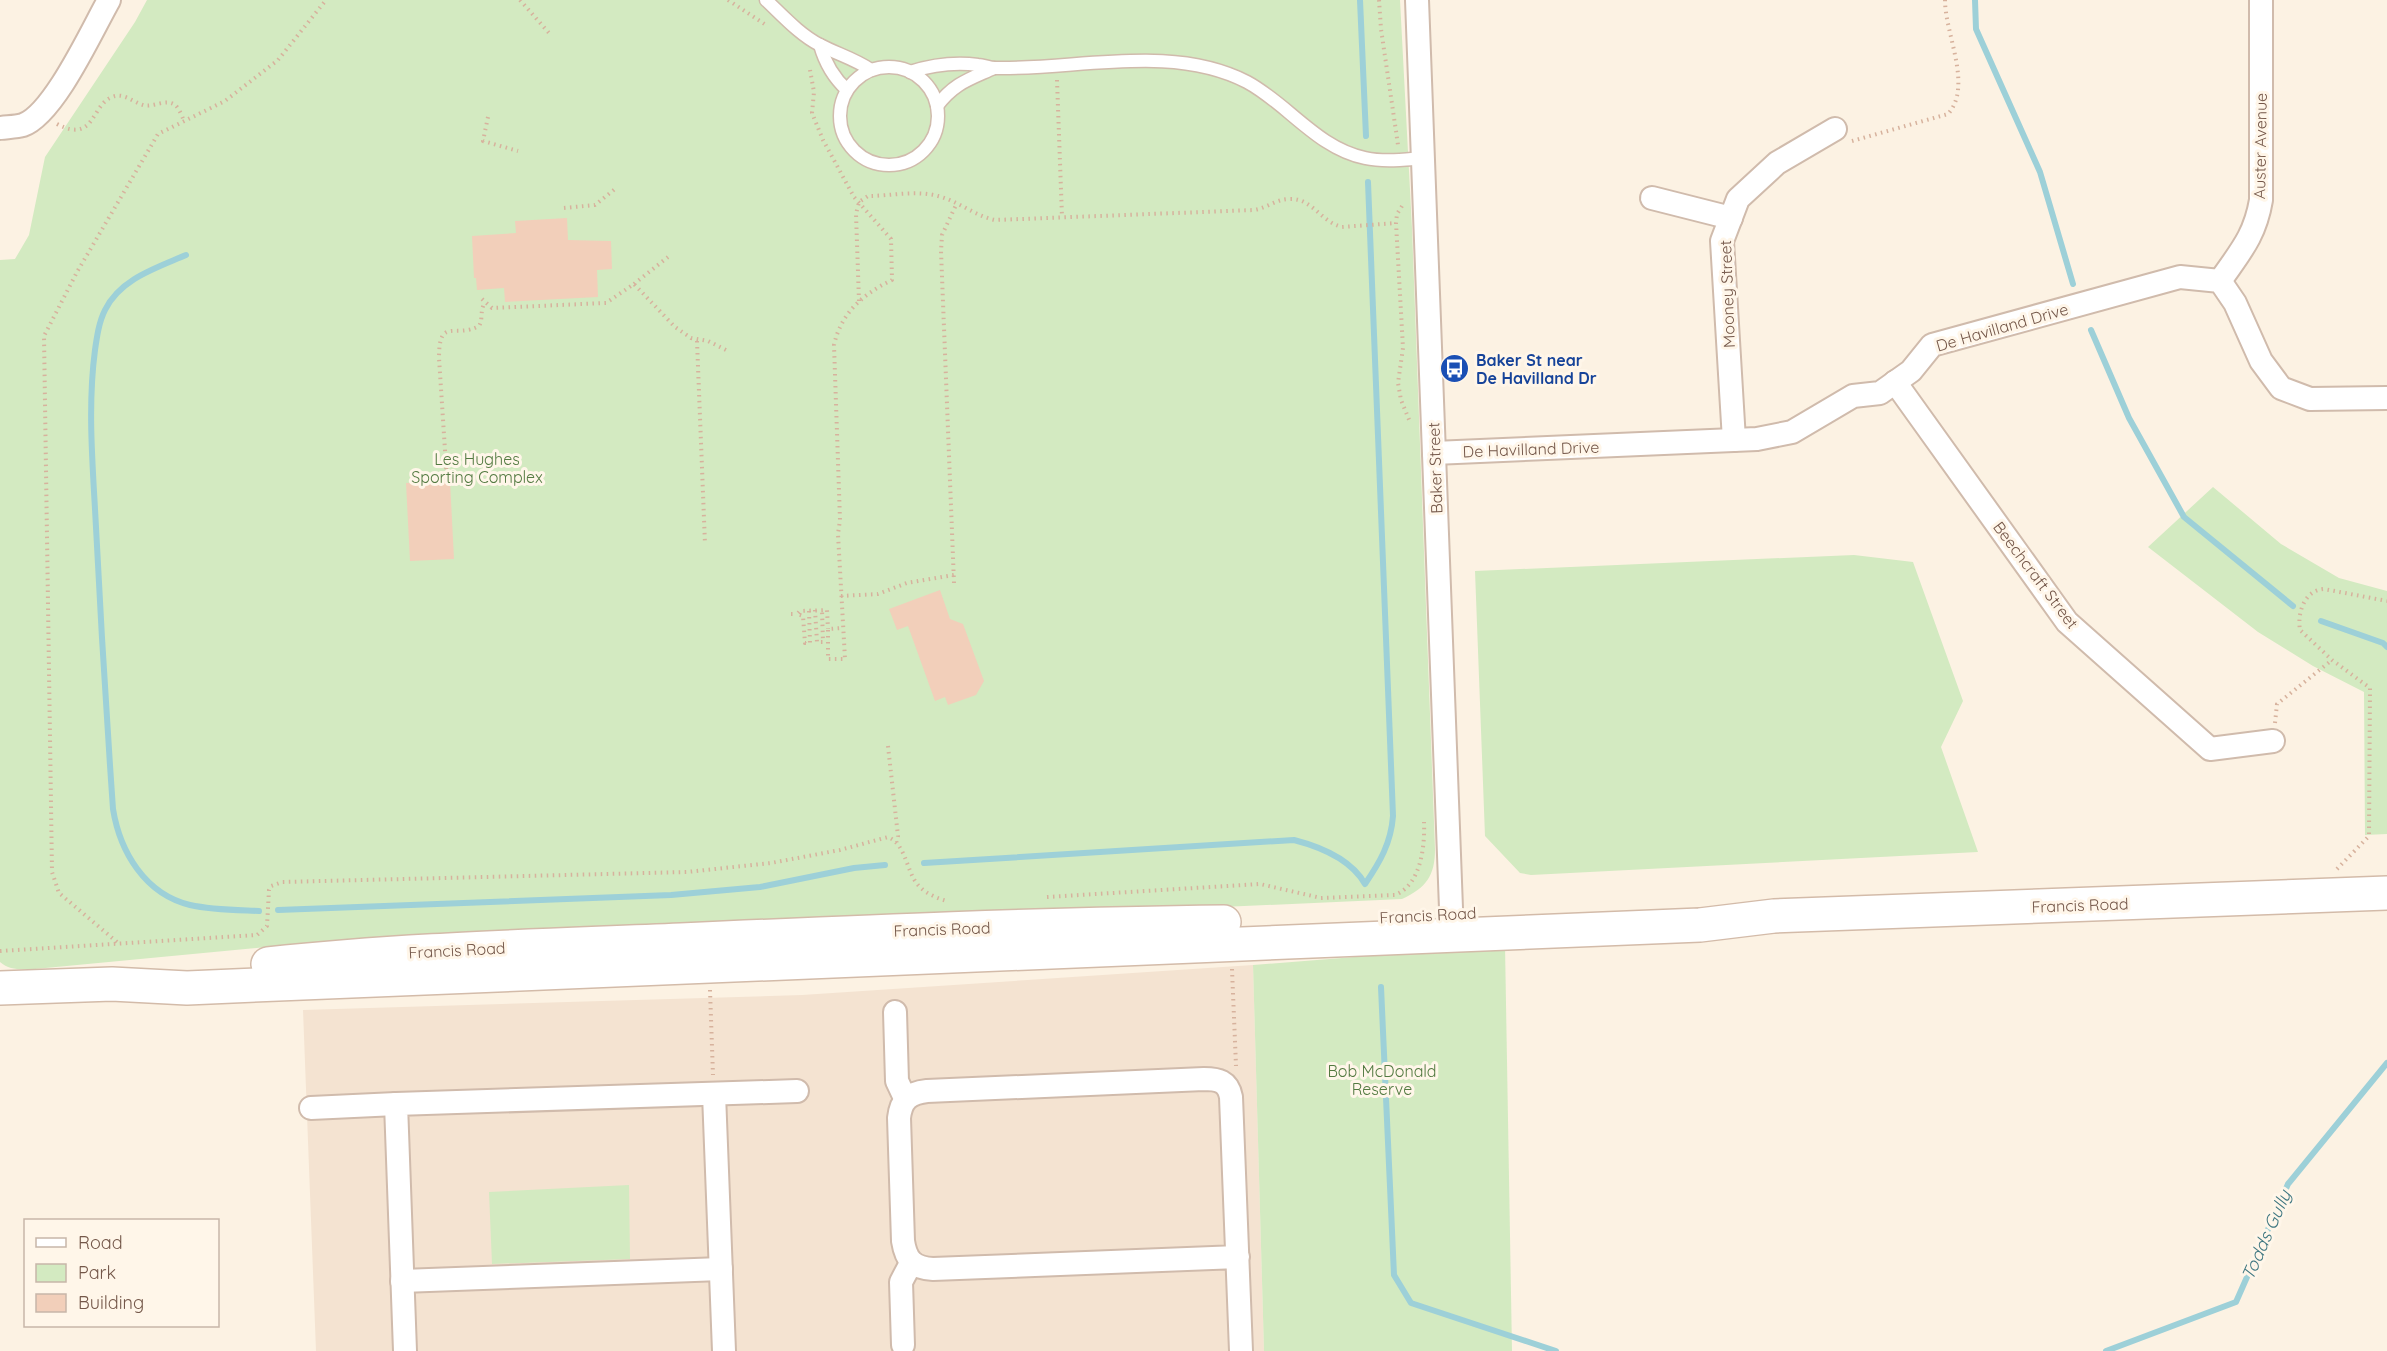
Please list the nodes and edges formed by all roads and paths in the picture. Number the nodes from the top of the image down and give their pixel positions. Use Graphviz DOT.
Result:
graph roads {
  1 [pos="109,0"];
  2 [pos="326,0"];
  3 [pos="520,0"];
  4 [pos="728,0"];
  5 [pos="766,0"];
  6 [pos="1379,0"];
  7 [pos="1418,0"];
  8 [pos="1945,0"];
  9 [pos="2261,0"];
  10 [pos="773,29"];
  11 [pos="549,33"];
  12 [pos="820,45"];
  13 [pos="807,63"];
  14 [pos="1056,64"];
  15 [pos="994,68"];
  16 [pos="871,70"];
  17 [pos="910,72"];
  18 [pos="847,90"];
  19 [pos="938,106"];
  20 [pos="488,117"];
  21 [pos="184,121"];
  22 [pos="56,124"];
  23 [pos="0,128"];
  24 [pos="1835,129"];
  25 [pos="518,151"];
  26 [pos="1424,158"];
  27 [pos="1399,160"];
  28 [pos="615,189"];
  29 [pos="1652,198"];
  30 [pos="859,202"];
  31 [pos="956,205"];
  32 [pos="564,208"];
  33 [pos="1062,217"];
  34 [pos="1731,218"];
  35 [pos="1396,224"];
  36 [pos="668,257"];
  37 [pos="2220,281"];
  38 [pos="634,284"];
  39 [pos="859,301"];
  40 [pos="697,341"];
  41 [pos="726,350"];
  42 [pos="1895,382"];
  43 [pos="2387,398"];
  44 [pos="1411,425"];
  45 [pos="1734,440"];
  46 [pos="1434,453"];
  47 [pos="447,481"];
  48 [pos="705,544"];
  49 [pos="954,575"];
  50 [pos="954,583"];
  51 [pos="841,596"];
  52 [pos="2387,601"];
  53 [pos="815,610"];
  54 [pos="822,610"];
  55 [pos="809,611"];
  56 [pos="791,614"];
  57 [pos="797,614"];
  58 [pos="842,628"];
  59 [pos="828,629"];
  60 [pos="2332,660"];
  61 [pos="2273,741"];
  62 [pos="888,746"];
  63 [pos="1424,812"];
  64 [pos="897,843"];
  65 [pos="2335,871"];
  66 [pos="2378,894"];
  67 [pos="1037,897"];
  68 [pos="956,902"];
  69 [pos="1452,925"];
  70 [pos="117,942"];
  71 [pos="0,951"];
  72 [pos="1232,985"];
  73 [pos="0,988"];
  74 [pos="710,1001"];
  75 [pos="895,1012"];
  76 [pos="1227,1086"];
  77 [pos="797,1091"];
  78 [pos="714,1094"];
  79 [pos="905,1098"];
  80 [pos="396,1104"];
  81 [pos="311,1108"];
  82 [pos="1238,1257"];
  83 [pos="911,1263"];
  84 [pos="721,1269"];
  85 [pos="402,1281"];
  86 [pos="903,1345"];
  87 [pos="405,1351"];
  88 [pos="724,1351"];
  89 [pos="1241,1351"];
  1 -- 23 [label="street"];
  2 -- 21 [label="path"];
  3 -- 11 [label="path"];
  4 -- 10 [label="path"];
  5 -- 12 [label="lane"];
  6 -- 27 [label="path"];
  7 -- 26 [label="street, Baker Street"];
  8 -- 24 [label="path"];
  9 -- 37 [label="street, Auster Avenue"];
  12 -- 16 [label="lane"];
  12 -- 18 [label="lane"];
  13 -- 30 [label="path"];
  14 -- 15 [label="lane"];
  14 -- 27 [label="lane"];
  14 -- 33 [label="path"];
  15 -- 17 [label="lane"];
  15 -- 19 [label="lane"];
  16 -- 17 [label="lane"];
  16 -- 18 [label="lane"];
  17 -- 19 [label="lane"];
  18 -- 19 [label="lane"];
  20 -- 25 [label="path"];
  21 -- 22 [label="path"];
  21 -- 70 [label="path"];
  24 -- 34 [label="street, Mooney Street"];
  26 -- 27 [label="lane"];
  26 -- 46 [label="street, Baker Street"];
  27 -- 35 [label="path"];
  28 -- 32 [label="path"];
  29 -- 34 [label="street"];
  30 -- 31 [label="path"];
  30 -- 39 [label="path"];
  30 -- 39 [label="path"];
  31 -- 33 [label="path"];
  31 -- 49 [label="path"];
  33 -- 35 [label="path"];
  34 -- 45 [label="street, Mooney Street"];
  35 -- 44 [label="path"];
  36 -- 38 [label="path"];
  37 -- 42 [label="street, De Havilland Drive"];
  37 -- 43 [label="street"];
  38 -- 40 [label="path"];
  38 -- 47 [label="path"];
  39 -- 51 [label="path"];
  40 -- 41 [label="path"];
  40 -- 48 [label="path"];
  42 -- 45 [label="street, De Havilland Drive"];
  42 -- 61 [label="street, Beechcraft Street"];
  45 -- 46 [label="street, De Havilland Drive"];
  46 -- 69 [label="street, Baker Street"];
  49 -- 50 [label="path"];
  49 -- 51 [label="path"];
  51 -- 58 [label="path"];
  52 -- 60 [label="path"];
  53 -- 54 [label="path"];
  53 -- 54 [label="path"];
  53 -- 55 [label="path"];
  54 -- 59 [label="path"];
  55 -- 57 [label="path"];
  55 -- 57 [label="path"];
  56 -- 57 [label="path"];
  58 -- 59 [label="path"];
  58 -- 59 [label="path"];
  60 -- 61 [label="path"];
  60 -- 65 [label="path"];
  62 -- 64 [label="path"];
  63 -- 67 [label="path"];
  64 -- 68 [label="path"];
  64 -- 70 [label="path"];
  66 -- 69 [label="main road, Francis Road"];
  69 -- 73 [label="main road, Francis Road"];
  70 -- 71 [label="path"];
  72 -- 76 [label="path"];
  74 -- 78 [label="path"];
  75 -- 79 [label="street"];
  76 -- 79 [label="street"];
  76 -- 82 [label="street"];
  77 -- 78 [label="street"];
  78 -- 80 [label="street"];
  78 -- 84 [label="street"];
  79 -- 83 [label="street"];
  80 -- 81 [label="street"];
  80 -- 85 [label="street"];
  82 -- 83 [label="street"];
  82 -- 89 [label="street"];
  83 -- 86 [label="street"];
  84 -- 85 [label="street"];
  84 -- 88 [label="street"];
  85 -- 87 [label="street"];
}
